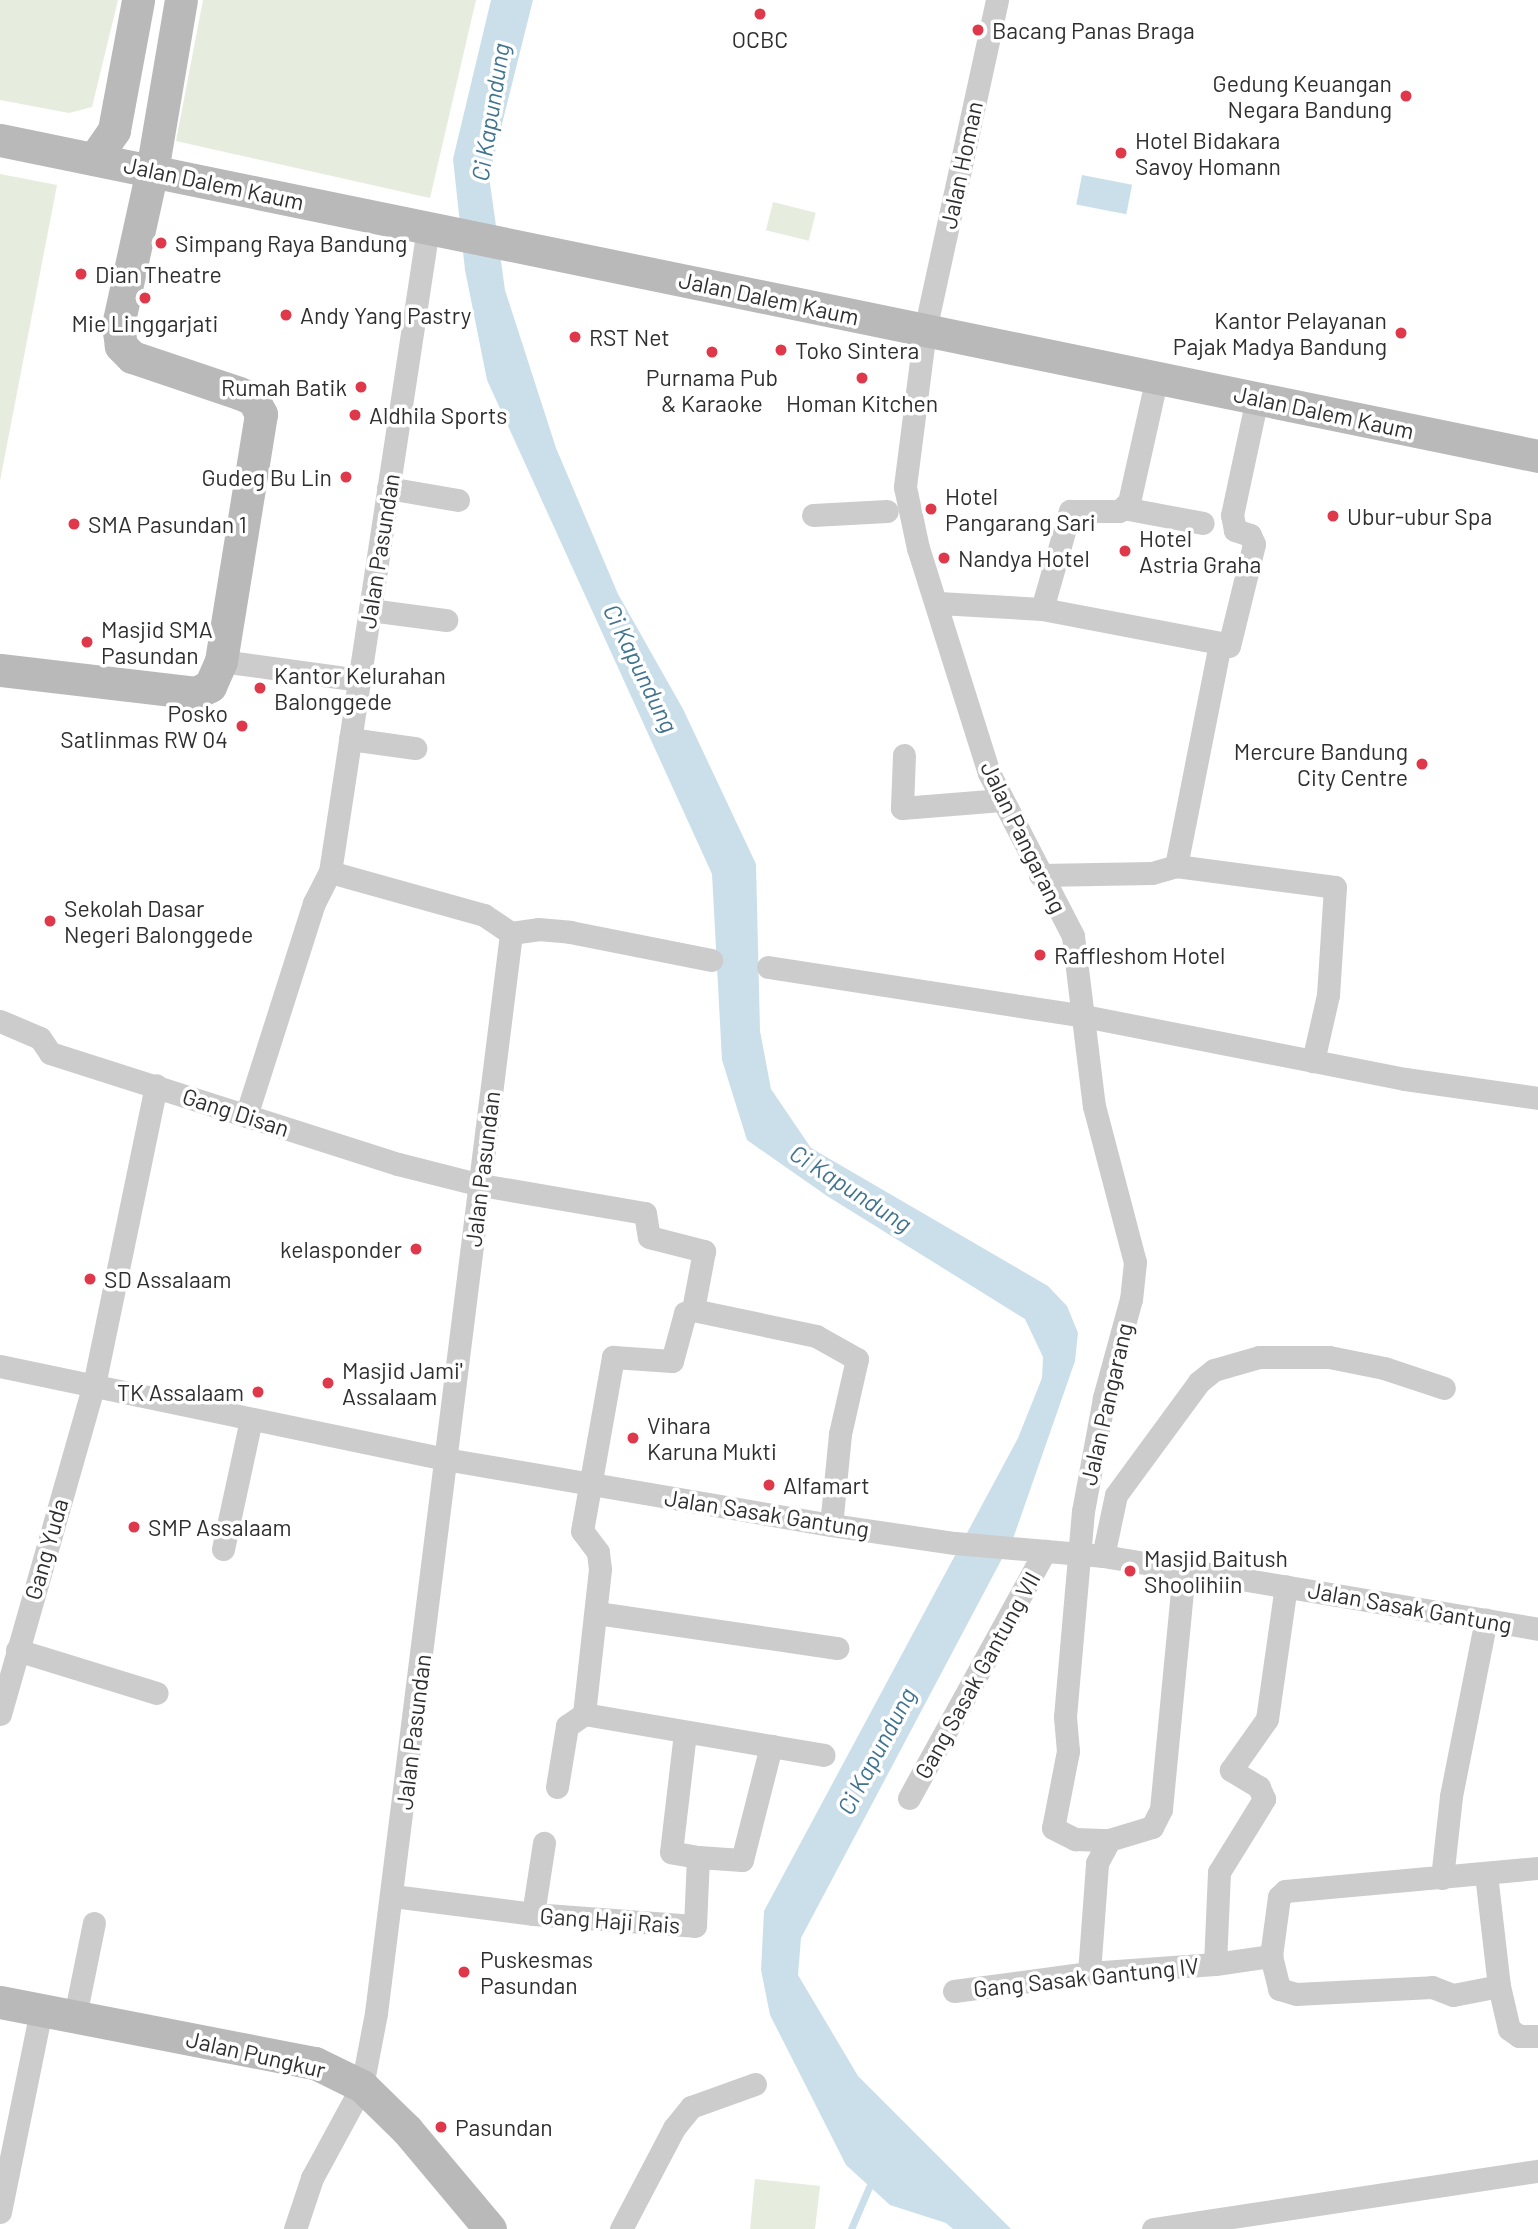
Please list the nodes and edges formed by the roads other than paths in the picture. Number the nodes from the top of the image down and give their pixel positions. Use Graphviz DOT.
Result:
graph roads {
  1 [pos="138,0"];
  2 [pos="181,0"];
  3 [pos="997,0"];
  4 [pos="0,140"];
  5 [pos="94,159"];
  6 [pos="152,171"];
  7 [pos="440,230"];
  8 [pos="925,330"];
  9 [pos="1157,377"];
  10 [pos="1257,398"];
  11 [pos="1538,456"];
  12 [pos="388,488"];
  13 [pos="458,500"];
  14 [pos="1123,508"];
  15 [pos="887,510"];
  16 [pos="813,515"];
  17 [pos="1203,523"];
  18 [pos="939,603"];
  19 [pos="1042,608"];
  20 [pos="370,610"];
  21 [pos="446,620"];
  22 [pos="1220,643"];
  23 [pos="222,661"];
  24 [pos="0,670"];
  25 [pos="360,680"];
  26 [pos="351,739"];
  27 [pos="415,748"];
  28 [pos="904,755"];
  29 [pos="1002,800"];
  30 [pos="1176,866"];
  31 [pos="330,872"];
  32 [pos="1040,875"];
  33 [pos="511,933"];
  34 [pos="711,960"];
  35 [pos="768,967"];
  36 [pos="1084,1016"];
  37 [pos="0,1021"];
  38 [pos="1313,1061"];
  39 [pos="156,1086"];
  40 [pos="1538,1098"];
  41 [pos="246,1116"];
  42 [pos="481,1185"];
  43 [pos="693,1310"];
  44 [pos="0,1366"];
  45 [pos="94,1385"];
  46 [pos="1444,1388"];
  47 [pos="251,1419"];
  48 [pos="445,1459"];
  49 [pos="590,1483"];
  50 [pos="831,1525"];
  51 [pos="223,1549"];
  52 [pos="1034,1550"];
  53 [pos="1077,1553"];
  54 [pos="1103,1556"];
  55 [pos="1184,1569"];
  56 [pos="1286,1586"];
  57 [pos="597,1613"];
  58 [pos="1486,1619"];
  59 [pos="1538,1629"];
  60 [pos="836,1648"];
  61 [pos="17,1650"];
  62 [pos="157,1693"];
  63 [pos="0,1714"];
  64 [pos="584,1714"];
  65 [pos="685,1733"];
  66 [pos="771,1746"];
  67 [pos="824,1755"];
  68 [pos="557,1787"];
  69 [pos="909,1798"];
  70 [pos="1109,1840"];
  71 [pos="544,1843"];
  72 [pos="698,1857"];
  73 [pos="1538,1868"];
  74 [pos="1486,1874"];
  75 [pos="1442,1878"];
  76 [pos="393,1896"];
  77 [pos="533,1914"];
  78 [pos="94,1923"];
  79 [pos="1271,1956"];
  80 [pos="1215,1964"];
  81 [pos="1089,1973"];
  82 [pos="1499,1986"];
  83 [pos="954,1991"];
  84 [pos="0,2002"];
  85 [pos="41,2010"];
  86 [pos="75,2016"];
  87 [pos="1538,2036"];
  88 [pos="755,2084"];
  89 [pos="362,2086"];
  90 [pos="1538,2171"];
  91 [pos="0,2212"];
  92 [pos="1271,2220"];
  93 [pos="1165,2228"];
  94 [pos="295,2229"];
  95 [pos="490,2229"];
  96 [pos="621,2229"];
  1 -- 5 [label="main road"];
  2 -- 6 [label="main road"];
  3 -- 8 [label="street, Jalan Homan"];
  4 -- 5 [label="main road, Jalan Dalem Kaum"];
  5 -- 6 [label="main road, Jalan Dalem Kaum"];
  6 -- 7 [label="main road, Jalan Dalem Kaum"];
  6 -- 23 [label="main road"];
  7 -- 8 [label="main road, Jalan Dalem Kaum"];
  7 -- 12 [label="street, Jalan Pasundan"];
  8 -- 9 [label="main road, Jalan Dalem Kaum"];
  8 -- 18 [label="street, Jalan Pangarang"];
  9 -- 10 [label="main road, Jalan Dalem Kaum"];
  9 -- 14 [label="street"];
  10 -- 11 [label="main road, Jalan Dalem Kaum"];
  10 -- 22 [label="street"];
  12 -- 13 [label="street"];
  12 -- 20 [label="street, Jalan Pasundan"];
  14 -- 17 [label="street"];
  14 -- 19 [label="street"];
  15 -- 16 [label="street"];
  18 -- 19 [label="street"];
  18 -- 29 [label="street, Jalan Pangarang"];
  19 -- 22 [label="street"];
  20 -- 21 [label="street"];
  20 -- 25 [label="street, Jalan Pasundan"];
  22 -- 30 [label="street"];
  23 -- 24 [label="main road"];
  23 -- 25 [label="street"];
  25 -- 26 [label="street, Jalan Pasundan"];
  26 -- 27 [label="street"];
  26 -- 31 [label="street, Jalan Pasundan"];
  28 -- 29 [label="street"];
  29 -- 32 [label="street, Jalan Pangarang"];
  30 -- 32 [label="street"];
  30 -- 38 [label="street"];
  31 -- 33 [label="street"];
  31 -- 41 [label="street, Jalan Pasundan"];
  32 -- 36 [label="street, Jalan Pangarang"];
  33 -- 34 [label="street"];
  33 -- 42 [label="street, Jalan Pasundan"];
  35 -- 36 [label="street"];
  36 -- 38 [label="street"];
  36 -- 53 [label="street, Jalan Pangarang"];
  37 -- 39 [label="street, Gang Disan"];
  38 -- 40 [label="street"];
  39 -- 41 [label="street, Gang Disan"];
  39 -- 45 [label="street, Gang Yuda"];
  41 -- 42 [label="street, Gang Disan"];
  42 -- 43 [label="street, Gang Disan"];
  42 -- 48 [label="street, Jalan Pasundan"];
  43 -- 49 [label="street"];
  43 -- 50 [label="street"];
  44 -- 45 [label="street, Jalan Sasak Gantung"];
  45 -- 47 [label="street, Jalan Sasak Gantung"];
  45 -- 61 [label="street, Gang Yuda"];
  46 -- 54 [label="street"];
  47 -- 48 [label="street, Jalan Sasak Gantung"];
  47 -- 51 [label="street"];
  48 -- 49 [label="street, Jalan Sasak Gantung"];
  48 -- 76 [label="street, Jalan Pasundan"];
  49 -- 50 [label="street, Jalan Sasak Gantung"];
  49 -- 57 [label="street"];
  50 -- 52 [label="street, Jalan Sasak Gantung"];
  52 -- 53 [label="street, Jalan Sasak Gantung"];
  52 -- 69 [label="street, Gang Sasak Gantung VII"];
  53 -- 54 [label="street, Jalan Sasak Gantung"];
  53 -- 70 [label="street, Jalan Pangarang"];
  54 -- 55 [label="street, Jalan Sasak Gantung"];
  55 -- 56 [label="street, Jalan Sasak Gantung"];
  55 -- 70 [label="street"];
  56 -- 58 [label="street, Jalan Sasak Gantung"];
  56 -- 80 [label="street, Gang Sasak Gantung IV"];
  57 -- 60 [label="street"];
  57 -- 64 [label="street"];
  58 -- 59 [label="street, Jalan Sasak Gantung"];
  58 -- 75 [label="street"];
  61 -- 62 [label="street"];
  61 -- 63 [label="street, Gang Yuda"];
  64 -- 65 [label="street"];
  64 -- 68 [label="street"];
  65 -- 66 [label="street"];
  65 -- 72 [label="street"];
  66 -- 67 [label="street"];
  66 -- 72 [label="street"];
  70 -- 81 [label="street"];
  71 -- 77 [label="street"];
  72 -- 77 [label="street, Gang Haji Rais"];
  73 -- 74 [label="street"];
  74 -- 75 [label="street"];
  74 -- 82 [label="street"];
  75 -- 79 [label="street"];
  76 -- 77 [label="street, Gang Haji Rais"];
  76 -- 89 [label="street, Jalan Pasundan"];
  78 -- 86 [label="street"];
  79 -- 80 [label="street"];
  79 -- 82 [label="street"];
  80 -- 81 [label="street, Gang Sasak Gantung IV"];
  81 -- 83 [label="street, Gang Sasak Gantung IV"];
  82 -- 87 [label="street"];
  84 -- 85 [label="main road, Jalan Pungkur"];
  85 -- 86 [label="main road, Jalan Pungkur"];
  85 -- 91 [label="street"];
  86 -- 89 [label="main road, Jalan Pungkur"];
  88 -- 96 [label="street"];
  89 -- 94 [label="street, Jalan Pasundan"];
  89 -- 95 [label="main road, Jalan Pungkur"];
  90 -- 92 [label="street"];
  92 -- 93 [label="street"];
}
